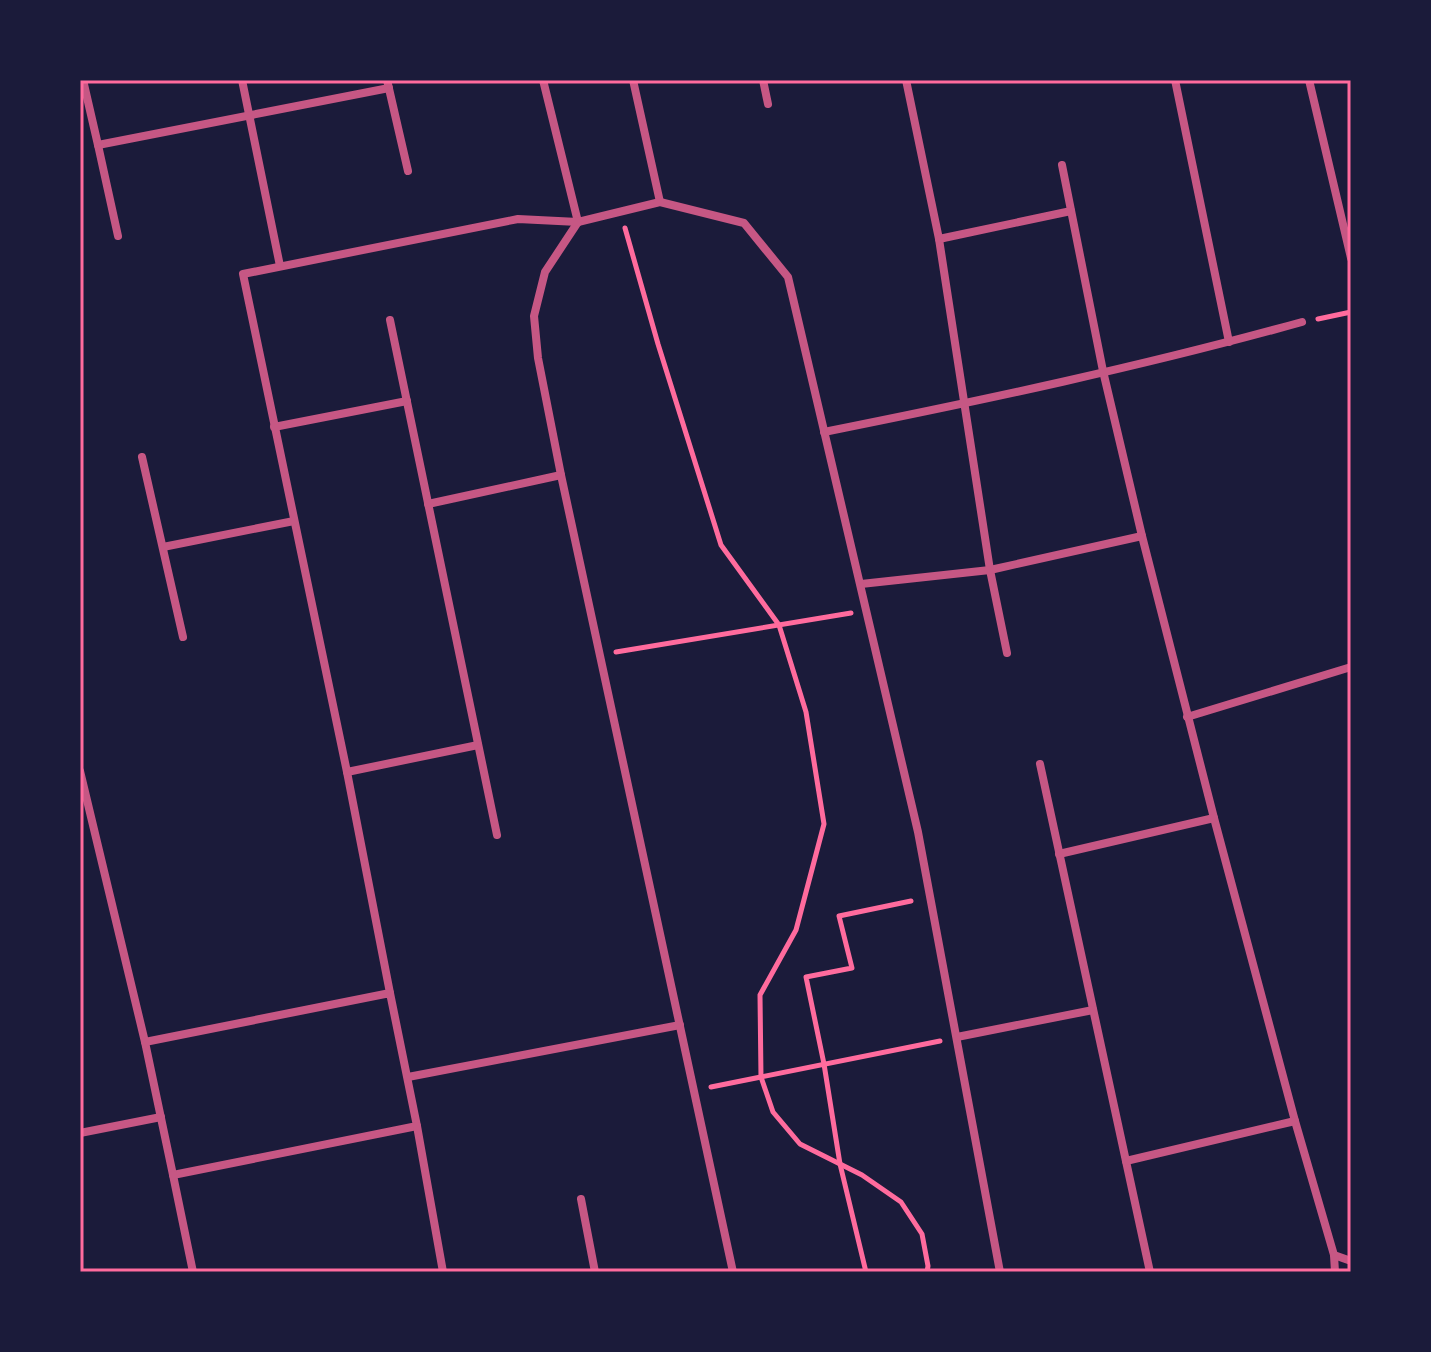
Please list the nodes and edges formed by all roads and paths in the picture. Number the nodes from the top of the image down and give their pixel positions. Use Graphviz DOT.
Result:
graph roads {
  1 [pos="83,80"];
  2 [pos="242,80"];
  3 [pos="543,80"];
  4 [pos="633,80"];
  5 [pos="763,80"];
  6 [pos="906,80"];
  7 [pos="1175,80"];
  8 [pos="1309,80"];
  9 [pos="388,84"];
  10 [pos="768,104"];
  11 [pos="249,115"];
  12 [pos="98,145"];
  13 [pos="1062,165"];
  14 [pos="408,171"];
  15 [pos="660,202"];
  16 [pos="621,211"];
  17 [pos="1071,211"];
  18 [pos="578,222"];
  19 [pos="118,236"];
  20 [pos="939,239"];
  21 [pos="1351,258"];
  22 [pos="280,266"];
  23 [pos="1351,312"];
  24 [pos="390,320"];
  25 [pos="1302,322"];
  26 [pos="1229,342"];
  27 [pos="1103,371"];
  28 [pos="407,401"];
  29 [pos="965,404"];
  30 [pos="274,427"];
  31 [pos="824,432"];
  32 [pos="142,457"];
  33 [pos="561,475"];
  34 [pos="428,504"];
  35 [pos="294,521"];
  36 [pos="1142,536"];
  37 [pos="163,547"];
  38 [pos="990,570"];
  39 [pos="861,584"];
  40 [pos="867,610"];
  41 [pos="779,625"];
  42 [pos="183,637"];
  43 [pos="1007,653"];
  44 [pos="599,655"];
  45 [pos="1351,667"];
  46 [pos="1187,717"];
  47 [pos="478,745"];
  48 [pos="1040,764"];
  49 [pos="80,771"];
  50 [pos="347,772"];
  51 [pos="1214,818"];
  52 [pos="497,835"];
  53 [pos="1059,854"];
  54 [pos="931,897"];
  55 [pos="390,993"];
  56 [pos="1093,1010"];
  57 [pos="680,1025"];
  58 [pos="957,1037"];
  59 [pos="145,1042"];
  60 [pos="824,1064"];
  61 [pos="408,1077"];
  62 [pos="761,1077"];
  63 [pos="694,1091"];
  64 [pos="161,1117"];
  65 [pos="1295,1121"];
  66 [pos="417,1126"];
  67 [pos="80,1133"];
  68 [pos="1126,1161"];
  69 [pos="840,1164"];
  70 [pos="173,1175"];
  71 [pos="581,1199"];
  72 [pos="1334,1255"];
  73 [pos="1351,1261"];
  74 [pos="193,1272"];
  75 [pos="443,1272"];
  76 [pos="595,1272"];
  77 [pos="733,1272"];
  78 [pos="866,1272"];
  79 [pos="927,1272"];
  80 [pos="1000,1272"];
  81 [pos="1150,1272"];
  82 [pos="1335,1272"];
  1 -- 12 [label="street"];
  2 -- 11 [label="street"];
  3 -- 18 [label="street"];
  4 -- 15 [label="street"];
  5 -- 10 [label="street"];
  6 -- 20 [label="street"];
  7 -- 26 [label="street"];
  8 -- 21 [label="street"];
  9 -- 11 [label="street"];
  9 -- 14 [label="street"];
  11 -- 12 [label="street"];
  11 -- 22 [label="street"];
  12 -- 19 [label="street"];
  13 -- 17 [label="street"];
  15 -- 16 [label="street"];
  15 -- 31 [label="street"];
  16 -- 18 [label="street"];
  16 -- 41 [label="path"];
  17 -- 20 [label="street"];
  17 -- 27 [label="street"];
  18 -- 22 [label="street"];
  18 -- 33 [label="street"];
  20 -- 29 [label="street"];
  22 -- 30 [label="street"];
  23 -- 25 [label="path"];
  24 -- 28 [label="street"];
  25 -- 26 [label="street"];
  26 -- 27 [label="street"];
  27 -- 29 [label="street"];
  27 -- 36 [label="street"];
  28 -- 30 [label="street"];
  28 -- 34 [label="street"];
  29 -- 31 [label="street"];
  29 -- 38 [label="street"];
  30 -- 35 [label="street"];
  31 -- 39 [label="street"];
  32 -- 37 [label="street"];
  33 -- 34 [label="street"];
  33 -- 44 [label="street"];
  34 -- 47 [label="street"];
  35 -- 37 [label="street"];
  35 -- 50 [label="street"];
  36 -- 38 [label="street"];
  36 -- 46 [label="street"];
  37 -- 42 [label="street"];
  38 -- 39 [label="street"];
  38 -- 43 [label="street"];
  39 -- 40 [label="street"];
  40 -- 41 [label="path"];
  40 -- 54 [label="street"];
  41 -- 44 [label="path"];
  41 -- 62 [label="path"];
  44 -- 57 [label="street"];
  45 -- 46 [label="street"];
  46 -- 51 [label="street"];
  47 -- 50 [label="street"];
  47 -- 52 [label="street"];
  48 -- 53 [label="street"];
  49 -- 59 [label="street"];
  50 -- 55 [label="street"];
  51 -- 53 [label="street"];
  51 -- 65 [label="street"];
  53 -- 56 [label="street"];
  54 -- 58 [label="street"];
  54 -- 60 [label="path"];
  55 -- 59 [label="street"];
  55 -- 61 [label="street"];
  56 -- 58 [label="street"];
  56 -- 68 [label="street"];
  57 -- 61 [label="street"];
  57 -- 63 [label="street"];
  58 -- 60 [label="path"];
  58 -- 80 [label="street"];
  59 -- 64 [label="street"];
  60 -- 62 [label="path"];
  60 -- 69 [label="path"];
  61 -- 66 [label="street"];
  62 -- 63 [label="path"];
  62 -- 69 [label="path"];
  63 -- 77 [label="street"];
  64 -- 67 [label="street"];
  64 -- 70 [label="street"];
  65 -- 68 [label="street"];
  65 -- 72 [label="street"];
  66 -- 70 [label="street"];
  66 -- 75 [label="street"];
  68 -- 81 [label="street"];
  69 -- 78 [label="path"];
  69 -- 79 [label="path"];
  70 -- 74 [label="street"];
  71 -- 76 [label="street"];
  72 -- 73 [label="street"];
  72 -- 82 [label="street"];
}
